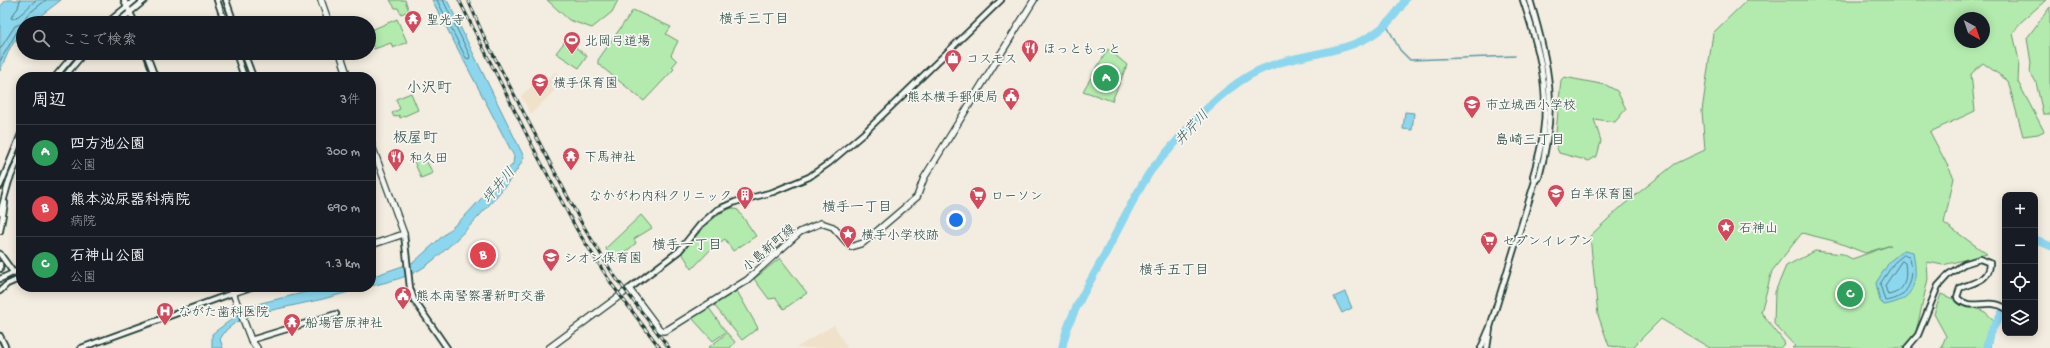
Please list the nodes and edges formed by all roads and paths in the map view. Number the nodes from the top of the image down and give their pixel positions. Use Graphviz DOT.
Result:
graph roads {
  1 [pos="124,0"];
  2 [pos="135,0"];
  3 [pos="145,0"];
  4 [pos="217,0"];
  5 [pos="226,0"];
  6 [pos="321,0"];
  7 [pos="1001,0"];
  8 [pos="1034,0"];
  9 [pos="1523,0"];
  10 [pos="1530,0"];
  11 [pos="128,6"];
  12 [pos="131,11"];
  13 [pos="116,16"];
  14 [pos="125,16"];
  15 [pos="133,16"];
  16 [pos="223,16"];
  17 [pos="232,16"];
  18 [pos="327,16"];
  19 [pos="69,60"];
  20 [pos="78,60"];
  21 [pos="149,60"];
  22 [pos="238,60"];
  23 [pos="247,60"];
  24 [pos="342,60"];
  25 [pos="59,72"];
  26 [pos="68,72"];
  27 [pos="153,72"];
  28 [pos="242,72"];
  29 [pos="251,72"];
  30 [pos="346,72"];
  31 [pos="16,146"];
  32 [pos="376,157"];
  33 [pos="16,165"];
  34 [pos="1535,180"];
  35 [pos="0,186"];
  36 [pos="5,194"];
  37 [pos="0,213"];
  38 [pos="0,231"];
  39 [pos="404,234"];
  40 [pos="376,243"];
  41 [pos="0,254"];
  42 [pos="0,264"];
  43 [pos="0,269"];
  44 [pos="16,271"];
  45 [pos="13,272"];
  46 [pos="0,279"];
  47 [pos="16,280"];
  48 [pos="1,288"];
  49 [pos="629,289"];
  50 [pos="236,292"];
  51 [pos="233,293"];
  52 [pos="2002,307"];
  53 [pos="336,314"];
  54 [pos="1490,327"];
  55 [pos="0,336"];
  56 [pos="251,340"];
  57 [pos="6,348"];
  58 [pos="82,348"];
  59 [pos="256,348"];
  60 [pos="448,348"];
  61 [pos="549,348"];
  62 [pos="1481,348"];
  63 [pos="1487,348"];
  64 [pos="1907,348"];
  1 -- 11 [label="street"];
  2 -- 11 [label="street"];
  3 -- 12 [label="street"];
  4 -- 16 [label="street"];
  5 -- 17 [label="street"];
  6 -- 18 [label="main road"];
  7 -- 49 [label="street"];
  8 -- 49 [label="main road, 小島新町線"];
  9 -- 34 [label="street"];
  10 -- 34 [label="street"];
  11 -- 12 [label="street"];
  11 -- 13 [label="street"];
  12 -- 14 [label="street"];
  12 -- 15 [label="street"];
  19 -- 25 [label="street"];
  20 -- 26 [label="street"];
  21 -- 27 [label="street"];
  22 -- 28 [label="street"];
  23 -- 29 [label="street"];
  24 -- 30 [label="main road"];
  31 -- 35 [label="street"];
  32 -- 39 [label="main road"];
  33 -- 36 [label="street"];
  34 -- 54 [label="street"];
  36 -- 37 [label="street"];
  36 -- 38 [label="street"];
  39 -- 40 [label="main road"];
  39 -- 60 [label="street"];
  41 -- 45 [label="street"];
  42 -- 43 [label="street"];
  44 -- 45 [label="street"];
  45 -- 46 [label="street"];
  47 -- 48 [label="street"];
  49 -- 61 [label="main road"];
  50 -- 51 [label="main road"];
  51 -- 56 [label="main road"];
  51 -- 58 [label="street"];
  52 -- 64 [label="street"];
  53 -- 56 [label="street"];
  54 -- 62 [label="street"];
  54 -- 63 [label="street"];
  55 -- 57 [label="street"];
  56 -- 59 [label="main road"];
}
